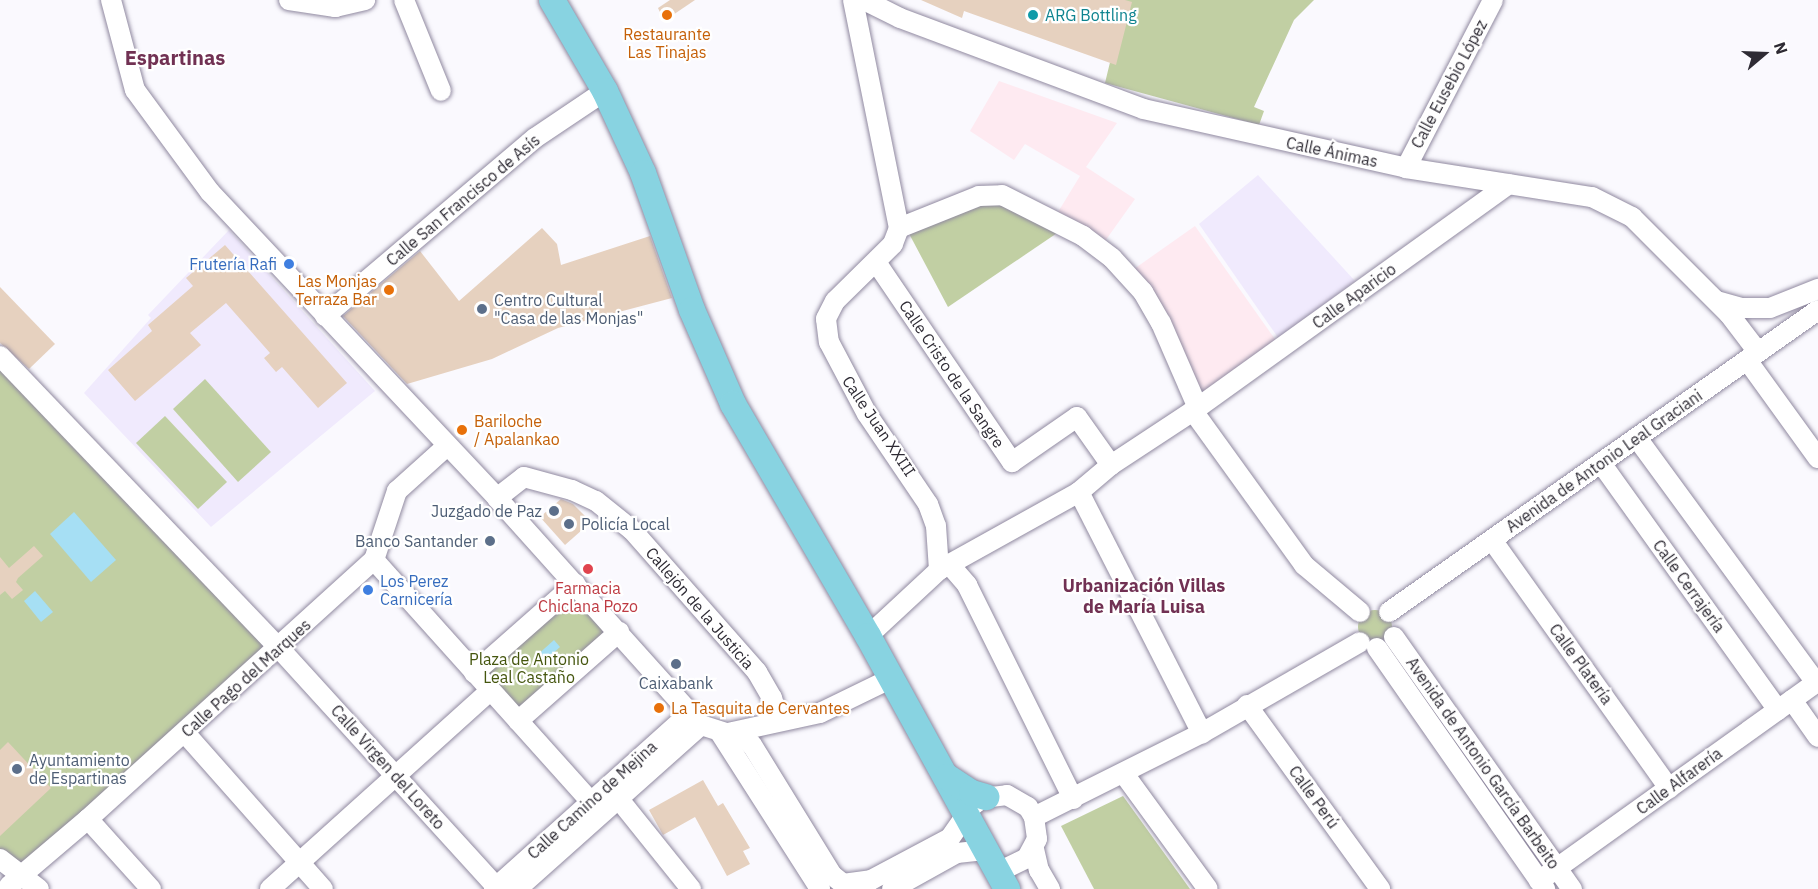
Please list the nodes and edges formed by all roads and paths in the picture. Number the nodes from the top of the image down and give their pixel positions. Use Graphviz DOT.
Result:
graph roads {
  1 [pos="111,0"];
  2 [pos="289,0"];
  3 [pos="365,0"];
  4 [pos="404,0"];
  5 [pos="552,0"];
  6 [pos="853,0"];
  7 [pos="864,0"];
  8 [pos="1493,0"];
  9 [pos="441,91"];
  10 [pos="605,91"];
  11 [pos="1406,168"];
  12 [pos="1509,184"];
  13 [pos="899,228"];
  14 [pos="876,262"];
  15 [pos="1818,289"];
  16 [pos="1716,300"];
  17 [pos="1770,308"];
  18 [pos="1818,310"];
  19 [pos="326,316"];
  20 [pos="1779,338"];
  21 [pos="0,356"];
  22 [pos="1753,356"];
  23 [pos="1196,409"];
  24 [pos="1637,438"];
  25 [pos="447,446"];
  26 [pos="1818,458"];
  27 [pos="1601,463"];
  28 [pos="1111,465"];
  29 [pos="1079,492"];
  30 [pos="497,498"];
  31 [pos="1492,540"];
  32 [pos="374,560"];
  33 [pos="944,567"];
  34 [pos="575,584"];
  35 [pos="1360,612"];
  36 [pos="1389,612"];
  37 [pos="619,632"];
  38 [pos="868,636"];
  39 [pos="1394,637"];
  40 [pos="1369,645"];
  41 [pos="279,648"];
  42 [pos="474,673"];
  43 [pos="892,678"];
  44 [pos="1817,682"];
  45 [pos="490,691"];
  46 [pos="1247,705"];
  47 [pos="1785,705"];
  48 [pos="696,719"];
  49 [pos="518,721"];
  50 [pos="779,721"];
  51 [pos="185,733"];
  52 [pos="721,734"];
  53 [pos="1202,734"];
  54 [pos="1818,737"];
  55 [pos="944,774"];
  56 [pos="1124,774"];
  57 [pos="397,775"];
  58 [pos="1669,788"];
  59 [pos="986,797"];
  60 [pos="618,798"];
  61 [pos="1073,799"];
  62 [pos="596,807"];
  63 [pos="966,814"];
  64 [pos="1034,817"];
  65 [pos="88,819"];
  66 [pos="1034,849"];
  67 [pos="0,860"];
  68 [pos="299,862"];
  69 [pos="1558,868"];
  70 [pos="998,870"];
  71 [pos="11,882"];
  72 [pos="1542,885"];
  73 [pos="843,886"];
  74 [pos="496,888"];
  75 [pos="39,889"];
  76 [pos="151,889"];
  77 [pos="270,889"];
  78 [pos="323,889"];
  79 [pos="517,889"];
  80 [pos="691,889"];
  81 [pos="820,889"];
  82 [pos="892,889"];
  83 [pos="1050,889"];
  84 [pos="1208,889"];
  85 [pos="1380,889"];
  86 [pos="1572,889"];
  1 -- 19 [label="street"];
  2 -- 3 [label="street"];
  4 -- 9 [label="street"];
  5 -- 10 [label="main road"];
  6 -- 13 [label="street"];
  7 -- 11 [label="street, Calle Ánimas"];
  8 -- 11 [label="street, Calle Eusebio López"];
  10 -- 19 [label="street, Calle San Francisco de Asís"];
  10 -- 38 [label="main road"];
  11 -- 12 [label="street, Calle Ánimas"];
  12 -- 16 [label="street, Calle Ánimas"];
  12 -- 23 [label="street, Calle Aparicio"];
  13 -- 14 [label="street, Calle Juan XXIII"];
  13 -- 23 [label="street"];
  14 -- 28 [label="street, Calle Cristo de la Sangre"];
  14 -- 33 [label="street, Calle Juan XXIII"];
  15 -- 17 [label="street"];
  16 -- 17 [label="street"];
  16 -- 22 [label="street, Calle Ánimas"];
  17 -- 20 [label="street"];
  18 -- 20 [label="street, Avenida de Antonio Leal Graciani"];
  19 -- 25 [label="street"];
  20 -- 22 [label="street, Avenida de Antonio Leal Graciani"];
  21 -- 41 [label="street, Calle Virgen del Loreto"];
  22 -- 24 [label="street, Avenida de Antonio Leal Graciani"];
  22 -- 26 [label="street, Calle Ánimas"];
  23 -- 28 [label="street, Calle Aparicio"];
  23 -- 35 [label="street"];
  24 -- 27 [label="street, Avenida de Antonio Leal Graciani"];
  24 -- 44 [label="street"];
  25 -- 30 [label="street"];
  25 -- 32 [label="street, Calle Pago del Marques"];
  27 -- 31 [label="street, Avenida de Antonio Leal Graciani"];
  27 -- 47 [label="street, Calle Cerrajería"];
  28 -- 29 [label="street, Calle Aparicio"];
  29 -- 33 [label="street, Calle Aparicio"];
  29 -- 53 [label="street"];
  30 -- 34 [label="street"];
  30 -- 50 [label="street, Callejón de la Justicia"];
  31 -- 36 [label="street, Avenida de Antonio Leal Graciani"];
  31 -- 58 [label="street, Calle Platería"];
  32 -- 41 [label="street, Calle Pago del Marques"];
  32 -- 42 [label="street"];
  33 -- 38 [label="street"];
  33 -- 61 [label="street"];
  34 -- 37 [label="street"];
  34 -- 42 [label="street"];
  35 -- 36 [label="street"];
  35 -- 40 [label="street"];
  36 -- 39 [label="street"];
  37 -- 48 [label="street"];
  37 -- 49 [label="street"];
  38 -- 43 [label="main road"];
  39 -- 40 [label="street"];
  39 -- 69 [label="street, Avenida de Antonio García Barbeito"];
  40 -- 46 [label="street"];
  40 -- 72 [label="street, Avenida de Antonio García Barbeito"];
  41 -- 51 [label="street, Calle Pago del Marques"];
  41 -- 57 [label="street, Calle Virgen del Loreto"];
  42 -- 45 [label="street"];
  43 -- 50 [label="street"];
  43 -- 55 [label="main road"];
  44 -- 47 [label="street, Calle Alfarería"];
  45 -- 49 [label="street"];
  45 -- 57 [label="street"];
  46 -- 53 [label="street"];
  46 -- 85 [label="street, Calle Perú"];
  47 -- 54 [label="street, Calle Cerrajería"];
  47 -- 58 [label="street, Calle Alfarería"];
  48 -- 52 [label="street"];
  48 -- 60 [label="street, Calle Camino de Mejina"];
  48 -- 62 [label="street, Calle Camino de Mejina"];
  49 -- 62 [label="street"];
  50 -- 52 [label="street"];
  51 -- 65 [label="street, Calle Pago del Marques"];
  51 -- 68 [label="street"];
  52 -- 73 [label="street"];
  52 -- 81 [label="street"];
  53 -- 56 [label="street"];
  55 -- 59 [label="main road"];
  55 -- 63 [label="main road"];
  56 -- 61 [label="street"];
  56 -- 84 [label="street"];
  57 -- 68 [label="street"];
  57 -- 74 [label="street, Calle Virgen del Loreto"];
  58 -- 69 [label="street, Calle Alfarería"];
  59 -- 63 [label="street"];
  59 -- 64 [label="street"];
  60 -- 62 [label="street, Calle Camino de Mejina"];
  60 -- 80 [label="street"];
  61 -- 64 [label="street"];
  62 -- 74 [label="street, Calle Camino de Mejina"];
  62 -- 79 [label="street, Calle Camino de Mejina"];
  63 -- 70 [label="main road"];
  63 -- 73 [label="street"];
  64 -- 66 [label="street"];
  65 -- 71 [label="street, Calle Pago del Marques"];
  65 -- 76 [label="street"];
  66 -- 70 [label="street"];
  66 -- 83 [label="street"];
  67 -- 71 [label="street"];
  68 -- 77 [label="street"];
  68 -- 78 [label="street"];
  69 -- 72 [label="street, Calle Alfarería"];
  69 -- 86 [label="street, Avenida de Antonio García Barbeito"];
  70 -- 82 [label="street"];
  71 -- 75 [label="street"];
}
